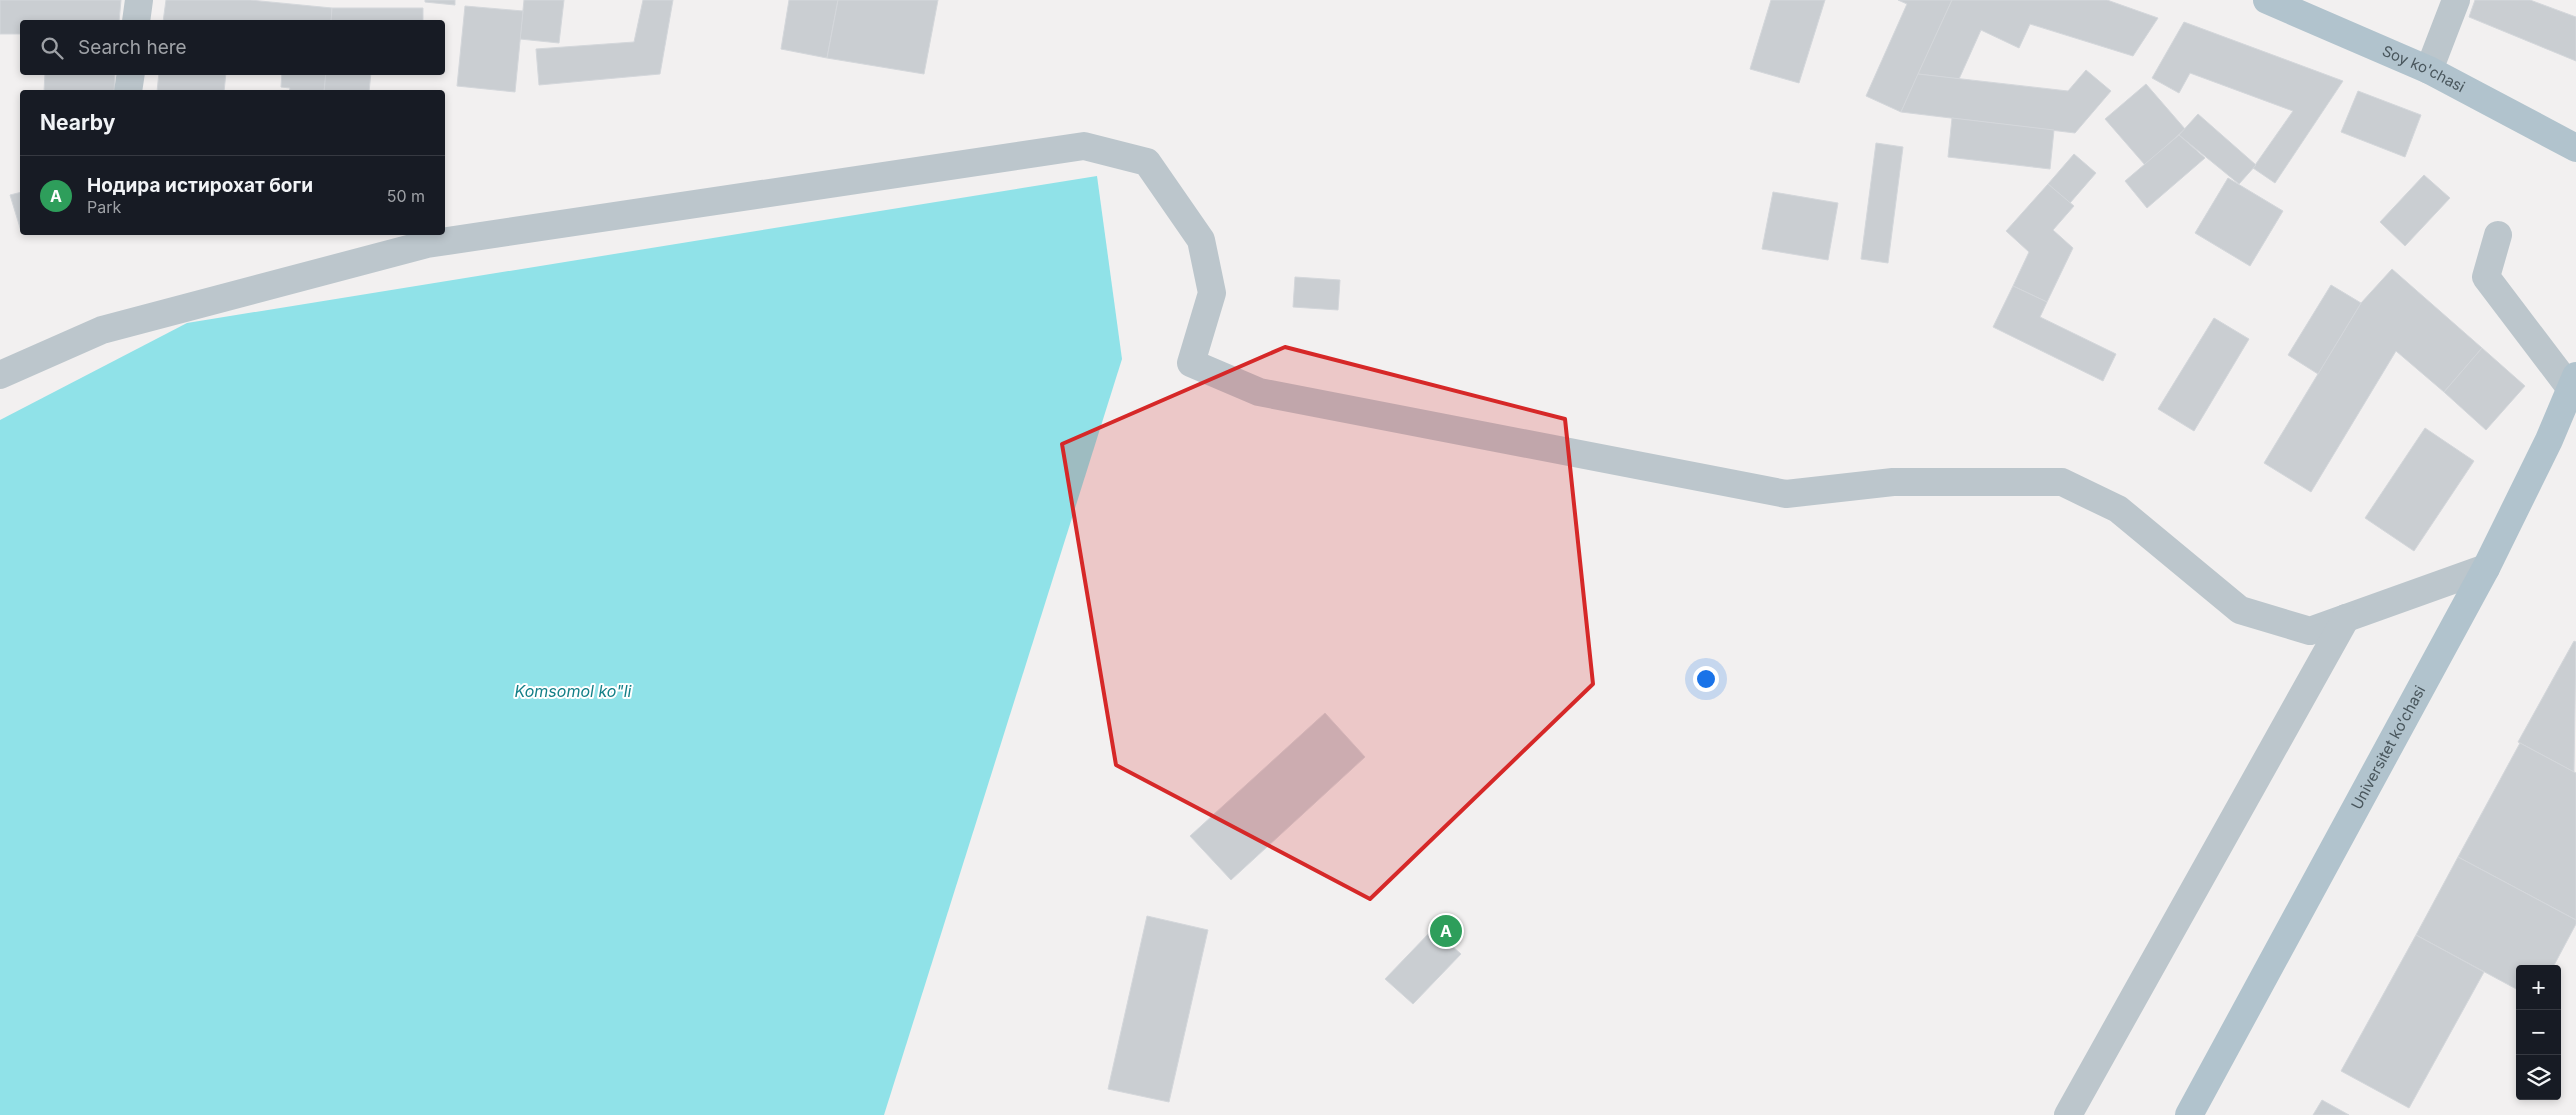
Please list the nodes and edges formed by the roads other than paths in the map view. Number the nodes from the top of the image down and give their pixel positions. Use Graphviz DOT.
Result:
graph roads {
  1 [pos="139,0"];
  2 [pos="2267,0"];
  3 [pos="2456,0"];
  4 [pos="136,20"];
  5 [pos="2429,70"];
  6 [pos="131,75"];
  7 [pos="128,90"];
  8 [pos="2576,148"];
  9 [pos="2498,235"];
  10 [pos="0,375"];
  11 [pos="2574,385"];
  12 [pos="2486,568"];
  13 [pos="2346,618"];
  14 [pos="2068,1115"];
  15 [pos="2189,1115"];
  1 -- 4 [label="lane"];
  2 -- 5 [label="main road, Soy ko'chasi"];
  3 -- 5 [label="lane"];
  5 -- 8 [label="main road, Soy ko'chasi"];
  6 -- 7 [label="lane"];
  9 -- 11 [label="lane"];
  10 -- 13 [label="lane"];
  11 -- 12 [label="main road, Universitet kо‘chasi"];
  12 -- 13 [label="lane"];
  12 -- 15 [label="main road, Universitet kо‘chasi"];
  13 -- 14 [label="lane"];
}
